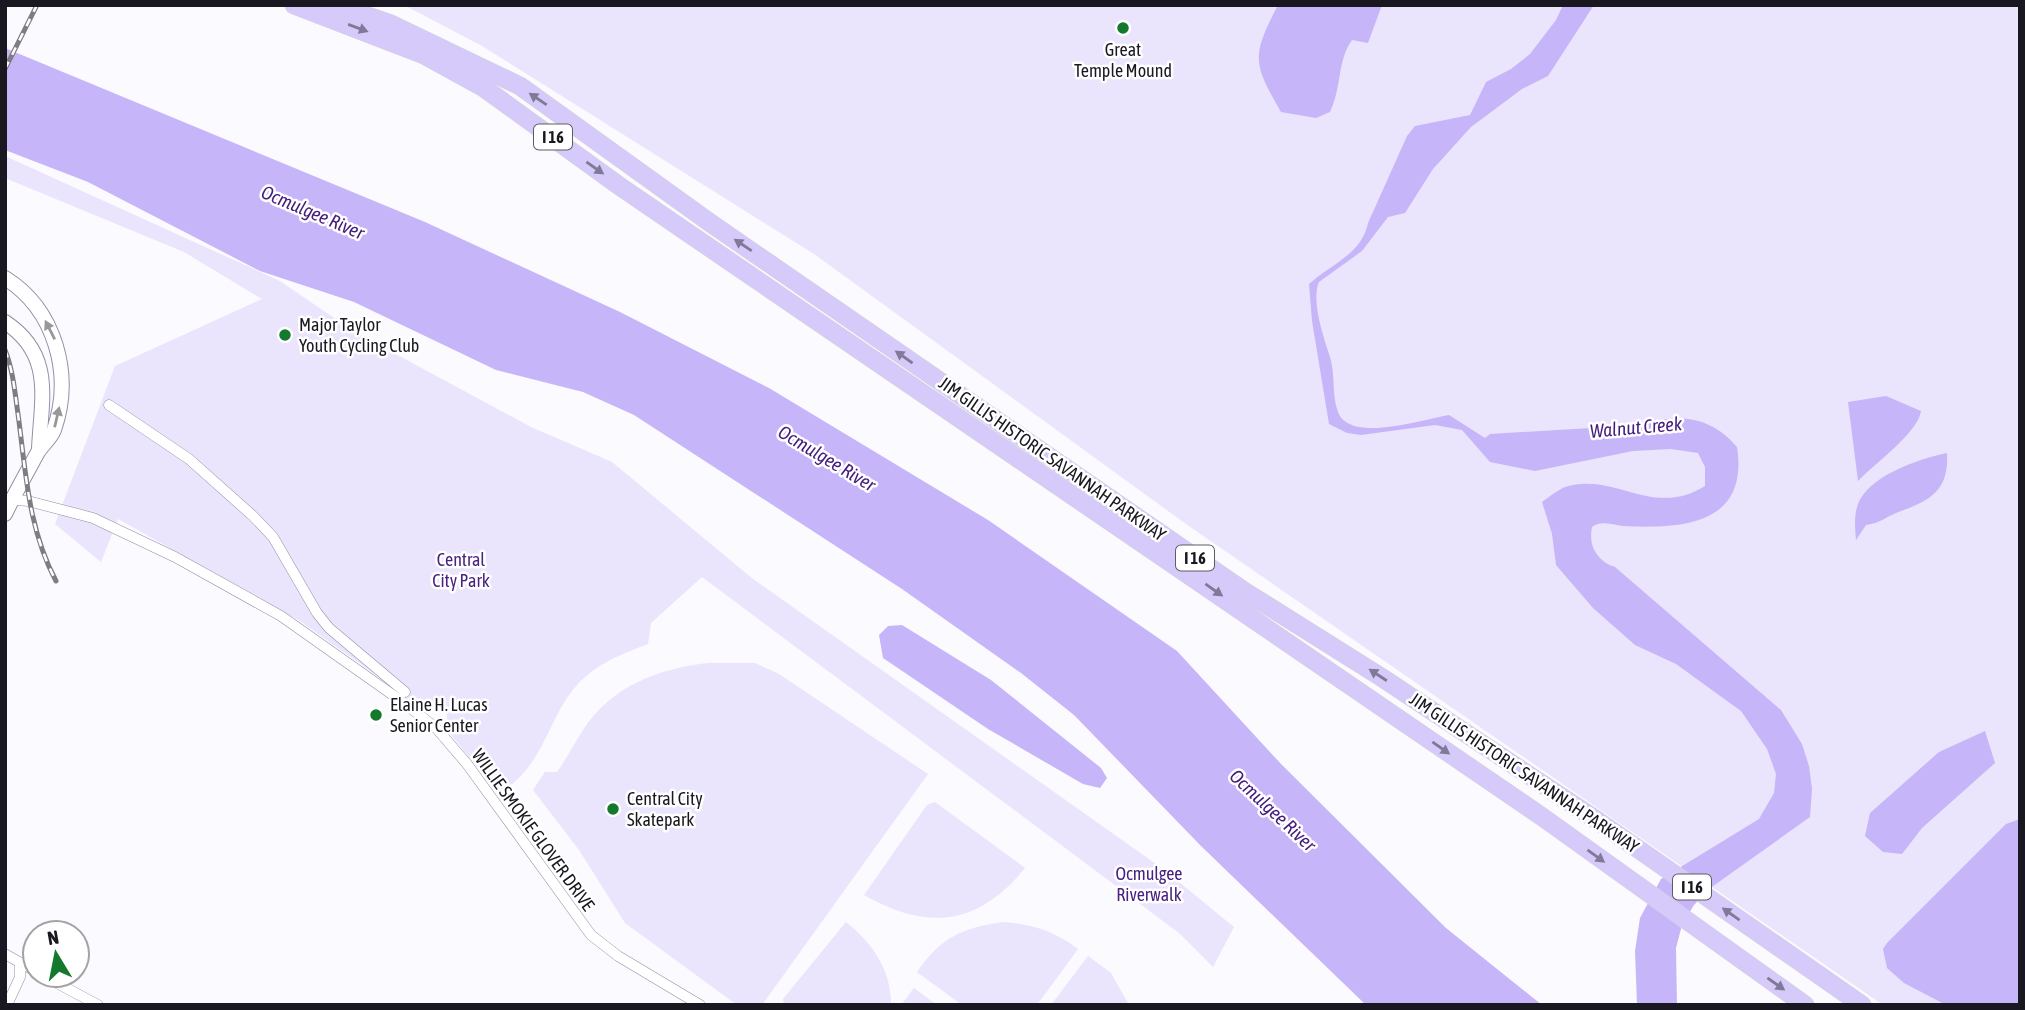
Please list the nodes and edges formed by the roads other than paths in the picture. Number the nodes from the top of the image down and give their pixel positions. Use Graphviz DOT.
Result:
graph roads {
  1 [pos="294,5"];
  2 [pos="336,5"];
  3 [pos="359,5"];
  4 [pos="391,24"];
  5 [pos="5,278"];
  6 [pos="5,322"];
  7 [pos="109,405"];
  8 [pos="39,449"];
  9 [pos="7,505"];
  10 [pos="405,692"];
  11 [pos="5,954"];
  12 [pos="20,963"];
  13 [pos="68,989"];
  14 [pos="7,1005"];
  15 [pos="98,1005"];
  16 [pos="700,1005"];
  17 [pos="1805,1005"];
  18 [pos="1862,1005"];
  1 -- 17 [label="highway, JIM GILLIS HISTORIC SAVANNAH PARKWAY / I 16, one-way"];
  2 -- 4 [label="highway, JIM GILLIS HISTORIC SAVANNAH PARKWAY / I 16"];
  3 -- 4 [label="highway"];
  18 -- 4 [label="highway, JIM GILLIS HISTORIC SAVANNAH PARKWAY / I 16, one-way"];
  8 -- 5 [label="street, one-way"];
  6 -- 8 [label="street"];
  7 -- 10 [label="street"];
  8 -- 9 [label="street"];
  9 -- 16 [label="street, WILLIE SMOKIE GLOVER DRIVE"];
  11 -- 12 [label="street"];
  12 -- 14 [label="street"];
  13 -- 15 [label="street"];
}
